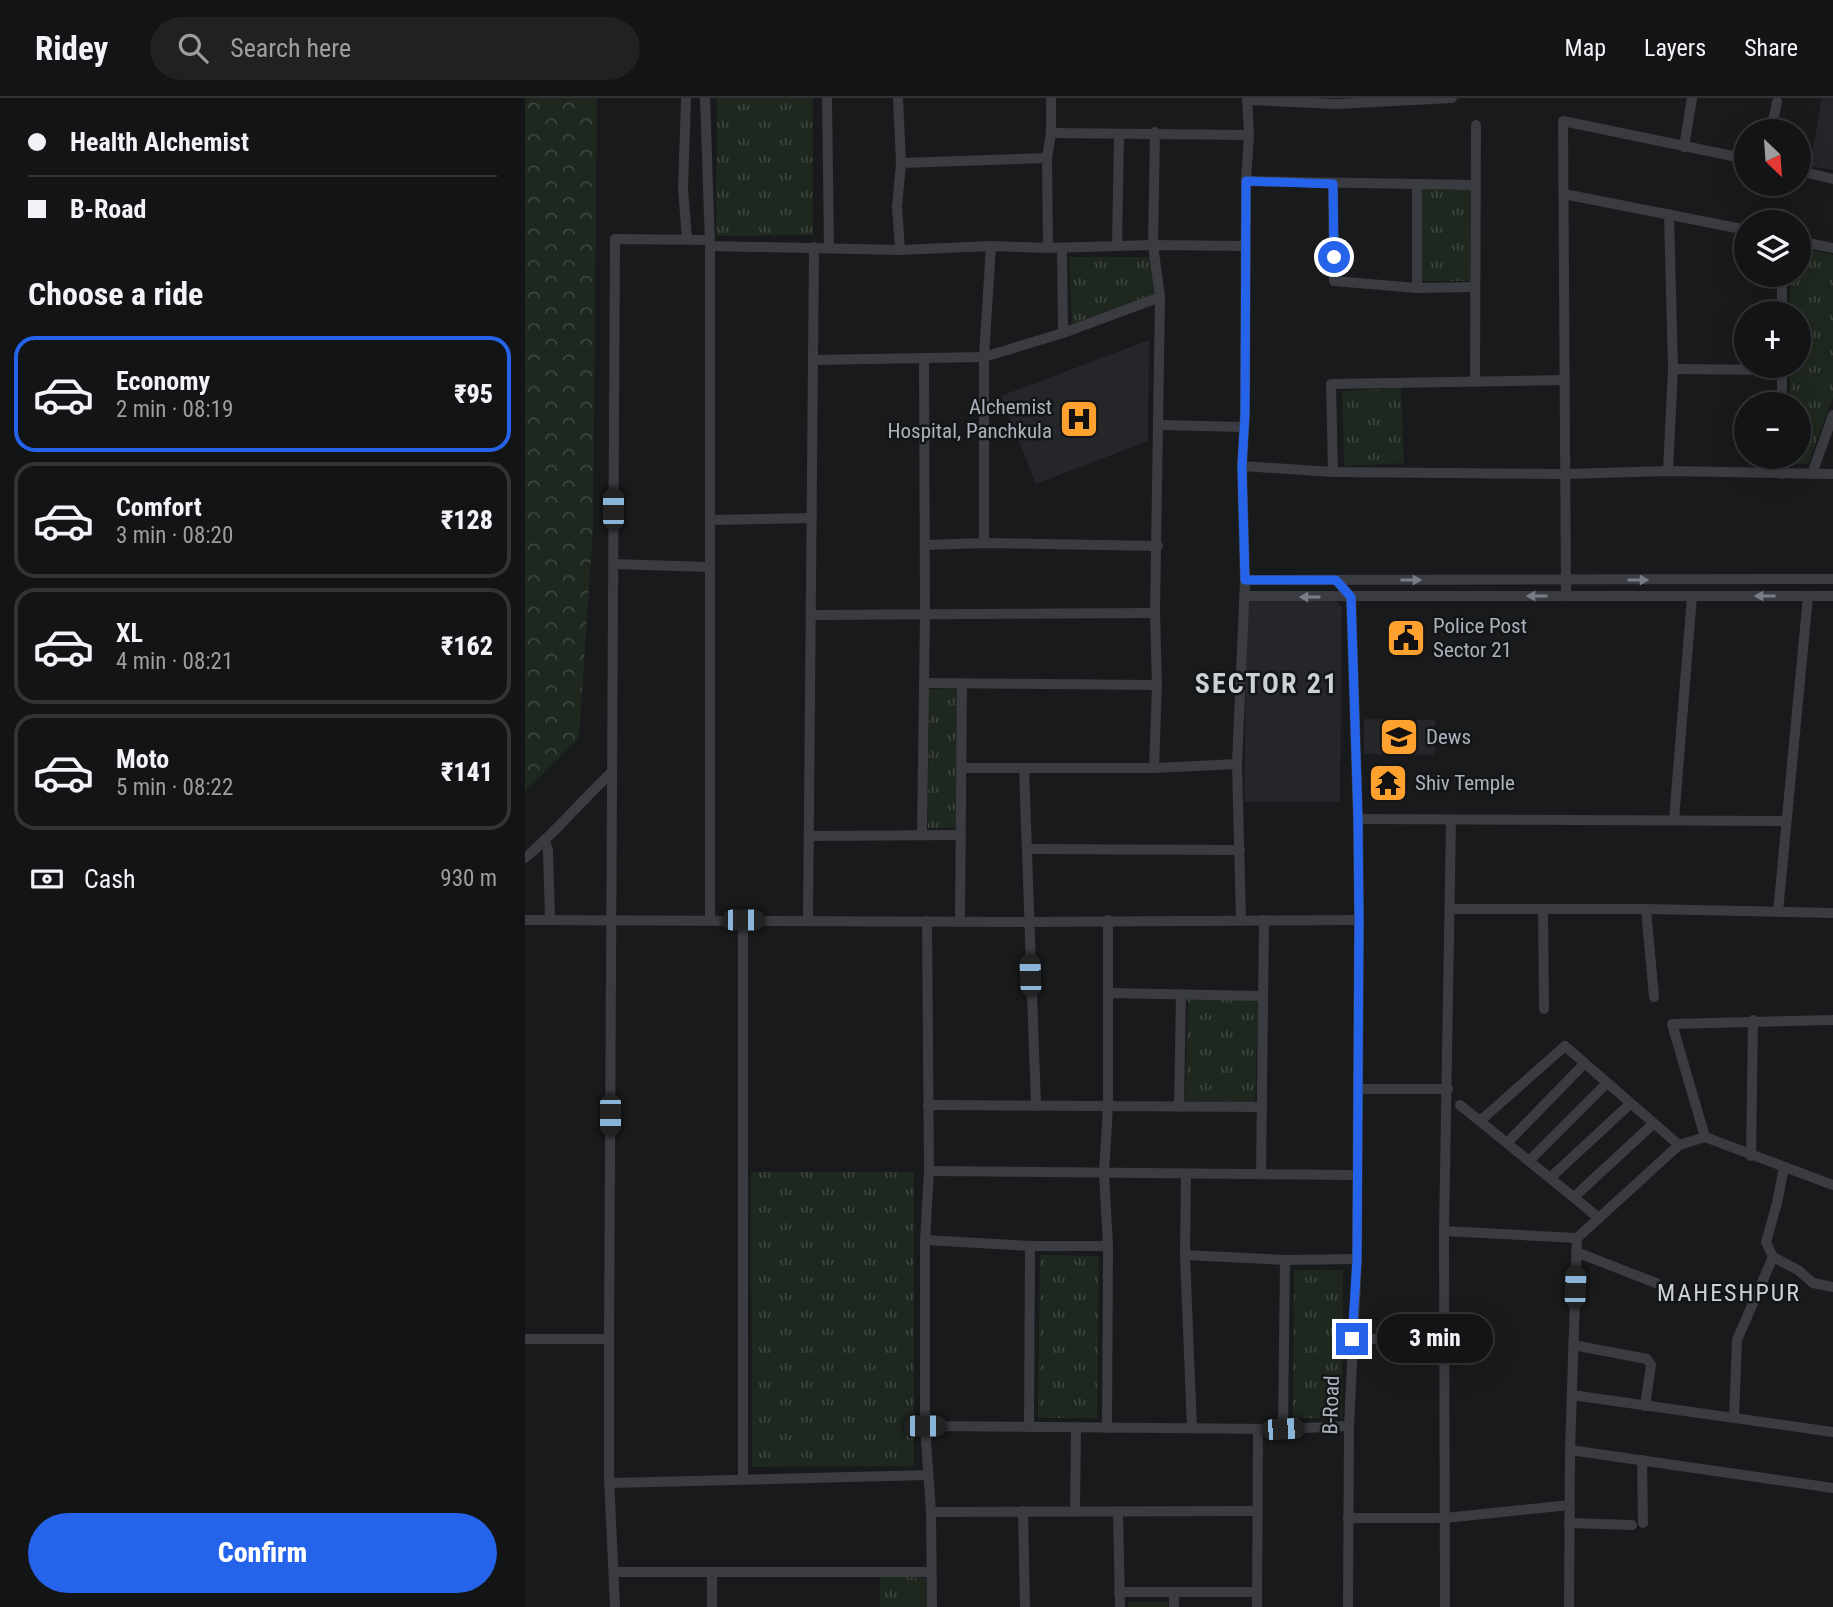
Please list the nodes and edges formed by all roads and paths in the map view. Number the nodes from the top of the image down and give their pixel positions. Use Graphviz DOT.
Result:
graph roads {
  1 [pos="686,98"];
  2 [pos="705,98"];
  3 [pos="827,98"];
  4 [pos="898,98"];
  5 [pos="1051,98"];
  6 [pos="1452,98"];
  7 [pos="1692,98"];
  8 [pos="1247,99"];
  9 [pos="1416,100"];
  10 [pos="1335,101"];
  11 [pos="1777,102"];
  12 [pos="1774,119"];
  13 [pos="1476,125"];
  14 [pos="1155,132"];
  15 [pos="1051,134"];
  16 [pos="1119,134"];
  17 [pos="1249,135"];
  18 [pos="1683,147"];
  19 [pos="1734,157"];
  20 [pos="1047,158"];
  21 [pos="901,163"];
  22 [pos="1811,174"];
  23 [pos="1833,179"];
  24 [pos="1246,181"];
  25 [pos="1333,184"];
  26 [pos="1417,184"];
  27 [pos="1476,185"];
  28 [pos="1564,194"];
  29 [pos="1669,214"];
  30 [pos="1734,227"];
  31 [pos="687,239"];
  32 [pos="710,243"];
  33 [pos="1811,243"];
  34 [pos="1153,245"];
  35 [pos="991,246"];
  36 [pos="1117,246"];
  37 [pos="1245,246"];
  38 [pos="814,247"];
  39 [pos="829,247"];
  40 [pos="1048,248"];
  41 [pos="1062,248"];
  42 [pos="1833,248"];
  43 [pos="900,250"];
  44 [pos="1474,287"];
  45 [pos="1417,288"];
  46 [pos="1160,297"];
  47 [pos="1063,333"];
  48 [pos="984,357"];
  49 [pos="924,359"];
  50 [pos="813,360"];
  51 [pos="1734,368"];
  52 [pos="1672,369"];
  53 [pos="1565,380"];
  54 [pos="1475,382"];
  55 [pos="1833,415"];
  56 [pos="1159,425"];
  57 [pos="1244,427"];
  58 [pos="1242,467"];
  59 [pos="1782,469"];
  60 [pos="1668,471"];
  61 [pos="1333,472"];
  62 [pos="1565,474"];
  63 [pos="1782,474"];
  64 [pos="1812,474"];
  65 [pos="1833,474"];
  66 [pos="812,518"];
  67 [pos="710,520"];
  68 [pos="984,543"];
  69 [pos="925,545"];
  70 [pos="1158,547"];
  71 [pos="613,564"];
  72 [pos="710,566"];
  73 [pos="1814,579"];
  74 [pos="1833,579"];
  75 [pos="1245,580"];
  76 [pos="1336,580"];
  77 [pos="1566,580"];
  78 [pos="1244,596"];
  79 [pos="1566,596"];
  80 [pos="1692,596"];
  81 [pos="1811,596"];
  82 [pos="1833,596"];
  83 [pos="1351,597"];
  84 [pos="1155,613"];
  85 [pos="925,614"];
  86 [pos="811,615"];
  87 [pos="924,683"];
  88 [pos="962,684"];
  89 [pos="1157,685"];
  90 [pos="1237,764"];
  91 [pos="961,768"];
  92 [pos="1024,768"];
  93 [pos="1154,768"];
  94 [pos="612,772"];
  95 [pos="1358,819"];
  96 [pos="1451,820"];
  97 [pos="1674,820"];
  98 [pos="1785,821"];
  99 [pos="922,835"];
  100 [pos="961,835"];
  101 [pos="809,836"];
  102 [pos="545,841"];
  103 [pos="1028,849"];
  104 [pos="1240,850"];
  105 [pos="525,858"];
  106 [pos="1451,909"];
  107 [pos="1646,909"];
  108 [pos="1543,910"];
  109 [pos="1778,912"];
  110 [pos="1833,913"];
  111 [pos="1359,919"];
  112 [pos="525,920"];
  113 [pos="550,920"];
  114 [pos="611,920"];
  115 [pos="710,920"];
  116 [pos="743,920"];
  117 [pos="808,920"];
  118 [pos="960,920"];
  119 [pos="1108,920"];
  120 [pos="1241,920"];
  121 [pos="1264,920"];
  122 [pos="927,921"];
  123 [pos="1028,922"];
  124 [pos="1108,993"];
  125 [pos="1181,994"];
  126 [pos="1263,996"];
  127 [pos="1654,998"];
  128 [pos="1544,1009"];
  129 [pos="1753,1020"];
  130 [pos="1833,1020"];
  131 [pos="1585,1063"];
  132 [pos="1607,1083"];
  133 [pos="1448,1088"];
  134 [pos="1358,1089"];
  135 [pos="1630,1104"];
  136 [pos="928,1105"];
  137 [pos="1460,1105"];
  138 [pos="1036,1106"];
  139 [pos="1108,1106"];
  140 [pos="1179,1107"];
  141 [pos="1262,1107"];
  142 [pos="1480,1121"];
  143 [pos="1653,1124"];
  144 [pos="1705,1138"];
  145 [pos="1507,1143"];
  146 [pos="1679,1144"];
  147 [pos="1751,1156"];
  148 [pos="1529,1161"];
  149 [pos="1784,1167"];
  150 [pos="929,1171"];
  151 [pos="1104,1173"];
  152 [pos="1186,1174"];
  153 [pos="1261,1174"];
  154 [pos="1357,1175"];
  155 [pos="1551,1178"];
  156 [pos="1833,1185"];
  157 [pos="1574,1197"];
  158 [pos="1599,1218"];
  159 [pos="1444,1231"];
  160 [pos="1577,1238"];
  161 [pos="925,1240"];
  162 [pos="1030,1246"];
  163 [pos="1108,1246"];
  164 [pos="1576,1252"];
  165 [pos="1185,1255"];
  166 [pos="1773,1257"];
  167 [pos="1357,1259"];
  168 [pos="1285,1260"];
  169 [pos="1656,1283"];
  170 [pos="1833,1287"];
  171 [pos="525,1339"];
  172 [pos="608,1339"];
  173 [pos="1352,1339"];
  174 [pos="1444,1339"];
  175 [pos="1573,1345"];
  176 [pos="1572,1395"];
  177 [pos="1645,1406"];
  178 [pos="1734,1418"];
  179 [pos="925,1426"];
  180 [pos="1349,1426"];
  181 [pos="1028,1427"];
  182 [pos="1076,1427"];
  183 [pos="1107,1428"];
  184 [pos="1192,1428"];
  185 [pos="1258,1429"];
  186 [pos="1283,1429"];
  187 [pos="1833,1432"];
  188 [pos="1570,1450"];
  189 [pos="1642,1460"];
  190 [pos="928,1475"];
  191 [pos="743,1479"];
  192 [pos="611,1483"];
  193 [pos="1833,1488"];
  194 [pos="1570,1505"];
  195 [pos="1023,1511"];
  196 [pos="1075,1511"];
  197 [pos="1118,1511"];
  198 [pos="1258,1511"];
  199 [pos="931,1512"];
  200 [pos="1348,1518"];
  201 [pos="1445,1518"];
  202 [pos="1570,1523"];
  203 [pos="615,1572"];
  204 [pos="930,1572"];
  205 [pos="712,1573"];
  206 [pos="1119,1592"];
  207 [pos="1174,1592"];
  208 [pos="1257,1592"];
  209 [pos="615,1607"];
  210 [pos="712,1607"];
  211 [pos="932,1607"];
  212 [pos="1025,1607"];
  213 [pos="1120,1607"];
  214 [pos="1174,1607"];
  215 [pos="1257,1607"];
  216 [pos="1347,1607"];
  217 [pos="1445,1607"];
  218 [pos="1569,1607"];
  1 -- 31 [label="street"];
  2 -- 32 [label="street"];
  3 -- 39 [label="street"];
  4 -- 21 [label="street"];
  5 -- 15 [label="street"];
  6 -- 9 [label="street"];
  7 -- 18 [label="street"];
  8 -- 10 [label="street"];
  8 -- 17 [label="street"];
  9 -- 10 [label="street"];
  11 -- 12 [label="street"];
  13 -- 27 [label="street"];
  14 -- 16 [label="street"];
  14 -- 17 [label="street"];
  14 -- 34 [label="street"];
  15 -- 16 [label="street"];
  15 -- 20 [label="street"];
  16 -- 36 [label="street"];
  17 -- 24 [label="street"];
  18 -- 19 [label="street"];
  18 -- 28 [label="street"];
  20 -- 21 [label="street"];
  20 -- 40 [label="street"];
  21 -- 43 [label="street"];
  22 -- 23 [label="street"];
  24 -- 25 [label="street"];
  24 -- 37 [label="street"];
  25 -- 26 [label="street"];
  25 -- 45 [label="street"];
  26 -- 27 [label="street"];
  26 -- 45 [label="street"];
  27 -- 44 [label="street"];
  28 -- 29 [label="street"];
  28 -- 53 [label="street"];
  29 -- 30 [label="street"];
  29 -- 52 [label="street"];
  31 -- 32 [label="street"];
  31 -- 71 [label="street"];
  32 -- 38 [label="street"];
  32 -- 67 [label="street"];
  33 -- 42 [label="street"];
  34 -- 36 [label="street"];
  34 -- 37 [label="street"];
  34 -- 46 [label="street"];
  35 -- 40 [label="street"];
  35 -- 43 [label="street"];
  35 -- 48 [label="street"];
  36 -- 41 [label="street"];
  37 -- 57 [label="street"];
  38 -- 39 [label="street"];
  38 -- 50 [label="street"];
  39 -- 43 [label="street"];
  40 -- 41 [label="street"];
  41 -- 47 [label="street"];
  44 -- 45 [label="street"];
  44 -- 54 [label="street"];
  46 -- 47 [label="street"];
  46 -- 56 [label="street"];
  47 -- 48 [label="street"];
  48 -- 49 [label="street"];
  48 -- 68 [label="street"];
  49 -- 50 [label="street"];
  49 -- 69 [label="street"];
  50 -- 66 [label="street"];
  51 -- 52 [label="street"];
  52 -- 60 [label="street"];
  53 -- 54 [label="street"];
  53 -- 62 [label="street"];
  54 -- 61 [label="street"];
  55 -- 64 [label="street"];
  56 -- 57 [label="street"];
  56 -- 70 [label="street"];
  57 -- 58 [label="street"];
  58 -- 61 [label="street"];
  58 -- 75 [label="street"];
  59 -- 63 [label="street"];
  60 -- 62 [label="street"];
  60 -- 63 [label="street"];
  61 -- 62 [label="street"];
  62 -- 77 [label="street"];
  63 -- 64 [label="street"];
  64 -- 65 [label="street"];
  66 -- 67 [label="street"];
  66 -- 86 [label="street"];
  67 -- 72 [label="street"];
  68 -- 69 [label="street"];
  68 -- 70 [label="street"];
  69 -- 85 [label="street"];
  70 -- 84 [label="street"];
  71 -- 72 [label="street"];
  71 -- 94 [label="street"];
  72 -- 115 [label="street"];
  73 -- 74 [label="street"];
  77 -- 73 [label="street, one-way"];
  73 -- 81 [label="street"];
  75 -- 76 [label="street"];
  75 -- 78 [label="street"];
  76 -- 77 [label="street, one-way"];
  76 -- 83 [label="street"];
  77 -- 79 [label="street"];
  83 -- 78 [label="street, one-way"];
  78 -- 90 [label="street"];
  79 -- 80 [label="street"];
  79 -- 83 [label="street, one-way"];
  81 -- 80 [label="street, one-way"];
  80 -- 97 [label="street"];
  81 -- 82 [label="street"];
  81 -- 98 [label="street"];
  83 -- 95 [label="street, B-Road"];
  84 -- 85 [label="street"];
  84 -- 89 [label="street"];
  85 -- 86 [label="street"];
  85 -- 87 [label="street"];
  86 -- 101 [label="street"];
  87 -- 88 [label="street"];
  87 -- 99 [label="street"];
  88 -- 89 [label="street"];
  88 -- 91 [label="street"];
  89 -- 93 [label="street"];
  90 -- 93 [label="street"];
  90 -- 104 [label="street"];
  91 -- 92 [label="street"];
  91 -- 100 [label="street"];
  92 -- 93 [label="street"];
  92 -- 103 [label="street"];
  94 -- 102 [label="street"];
  94 -- 114 [label="street"];
  95 -- 96 [label="street"];
  95 -- 111 [label="street, B-Road"];
  96 -- 97 [label="street"];
  96 -- 106 [label="street"];
  97 -- 98 [label="street"];
  98 -- 109 [label="street"];
  99 -- 100 [label="street"];
  99 -- 101 [label="street"];
  100 -- 118 [label="street"];
  101 -- 117 [label="street"];
  102 -- 105 [label="street"];
  102 -- 113 [label="street"];
  103 -- 104 [label="street"];
  103 -- 123 [label="street"];
  104 -- 120 [label="street"];
  106 -- 108 [label="street"];
  106 -- 133 [label="street"];
  107 -- 108 [label="street"];
  107 -- 109 [label="street"];
  107 -- 127 [label="street"];
  108 -- 128 [label="street"];
  109 -- 110 [label="street"];
  111 -- 121 [label="street"];
  111 -- 134 [label="street, B-Road"];
  112 -- 113 [label="street"];
  113 -- 114 [label="street"];
  114 -- 115 [label="street"];
  114 -- 172 [label="street"];
  115 -- 116 [label="street"];
  116 -- 117 [label="street"];
  116 -- 191 [label="street"];
  117 -- 122 [label="street"];
  118 -- 122 [label="street"];
  118 -- 123 [label="street"];
  119 -- 120 [label="street"];
  119 -- 123 [label="street"];
  119 -- 124 [label="street"];
  120 -- 121 [label="street"];
  121 -- 126 [label="street"];
  122 -- 136 [label="street"];
  123 -- 138 [label="street"];
  124 -- 125 [label="street"];
  124 -- 139 [label="street"];
  125 -- 126 [label="street"];
  125 -- 140 [label="street"];
  126 -- 141 [label="street"];
  129 -- 130 [label="street"];
  129 -- 144 [label="street"];
  129 -- 147 [label="street"];
  131 -- 132 [label="street"];
  131 -- 142 [label="street"];
  131 -- 145 [label="street"];
  132 -- 135 [label="street"];
  132 -- 148 [label="street"];
  133 -- 134 [label="street"];
  133 -- 159 [label="street"];
  134 -- 154 [label="street, B-Road"];
  135 -- 143 [label="street"];
  135 -- 155 [label="street"];
  136 -- 138 [label="street"];
  136 -- 150 [label="street"];
  137 -- 142 [label="street"];
  138 -- 139 [label="street"];
  139 -- 140 [label="street"];
  139 -- 151 [label="street"];
  140 -- 141 [label="street"];
  141 -- 153 [label="street"];
  142 -- 145 [label="street"];
  143 -- 146 [label="street"];
  143 -- 157 [label="street"];
  144 -- 146 [label="street"];
  144 -- 147 [label="street"];
  145 -- 148 [label="street"];
  146 -- 158 [label="street"];
  147 -- 149 [label="street"];
  148 -- 155 [label="street"];
  149 -- 156 [label="street"];
  149 -- 166 [label="street"];
  150 -- 151 [label="street"];
  150 -- 161 [label="street"];
  151 -- 152 [label="street"];
  151 -- 163 [label="street"];
  152 -- 153 [label="street"];
  152 -- 165 [label="street"];
  153 -- 154 [label="street"];
  154 -- 167 [label="street, B-Road"];
  155 -- 157 [label="street"];
  157 -- 158 [label="street"];
  158 -- 160 [label="street"];
  159 -- 160 [label="street"];
  159 -- 174 [label="street"];
  160 -- 164 [label="street"];
  161 -- 162 [label="street"];
  161 -- 179 [label="street"];
  162 -- 163 [label="street"];
  162 -- 181 [label="street"];
  163 -- 183 [label="street"];
  164 -- 169 [label="street"];
  164 -- 175 [label="street"];
  165 -- 168 [label="street"];
  165 -- 184 [label="street"];
  166 -- 170 [label="street"];
  166 -- 178 [label="street"];
  167 -- 168 [label="street"];
  167 -- 173 [label="street, B-Road"];
  168 -- 186 [label="street"];
  171 -- 172 [label="street"];
  172 -- 192 [label="street"];
  173 -- 174 [label="street"];
  173 -- 180 [label="street, B-Road"];
  174 -- 201 [label="street"];
  175 -- 176 [label="street"];
  175 -- 177 [label="street"];
  176 -- 177 [label="street"];
  176 -- 188 [label="street"];
  177 -- 178 [label="street"];
  178 -- 187 [label="street"];
  179 -- 181 [label="street"];
  179 -- 190 [label="street"];
  180 -- 186 [label="street"];
  180 -- 200 [label="street, B-Road"];
  181 -- 182 [label="street"];
  182 -- 183 [label="street"];
  182 -- 196 [label="street"];
  183 -- 184 [label="street"];
  184 -- 185 [label="street"];
  185 -- 186 [label="street"];
  185 -- 198 [label="street"];
  188 -- 189 [label="street"];
  188 -- 194 [label="street"];
  189 -- 193 [label="street"];
  189 -- 202 [label="street"];
  190 -- 191 [label="street"];
  190 -- 199 [label="street"];
  191 -- 192 [label="street"];
  192 -- 203 [label="street"];
  194 -- 201 [label="street"];
  194 -- 202 [label="street"];
  195 -- 196 [label="street"];
  195 -- 199 [label="street"];
  195 -- 212 [label="street"];
  196 -- 197 [label="street"];
  197 -- 198 [label="street"];
  197 -- 206 [label="street"];
  198 -- 208 [label="street"];
  199 -- 204 [label="street"];
  200 -- 201 [label="street"];
  200 -- 216 [label="street, B-Road"];
  201 -- 217 [label="street"];
  202 -- 218 [label="street"];
  203 -- 205 [label="street"];
  203 -- 209 [label="street"];
  204 -- 205 [label="street"];
  204 -- 211 [label="street"];
  205 -- 210 [label="street"];
  206 -- 207 [label="street"];
  206 -- 213 [label="street"];
  207 -- 208 [label="street"];
  207 -- 214 [label="street"];
  208 -- 215 [label="street"];
}
